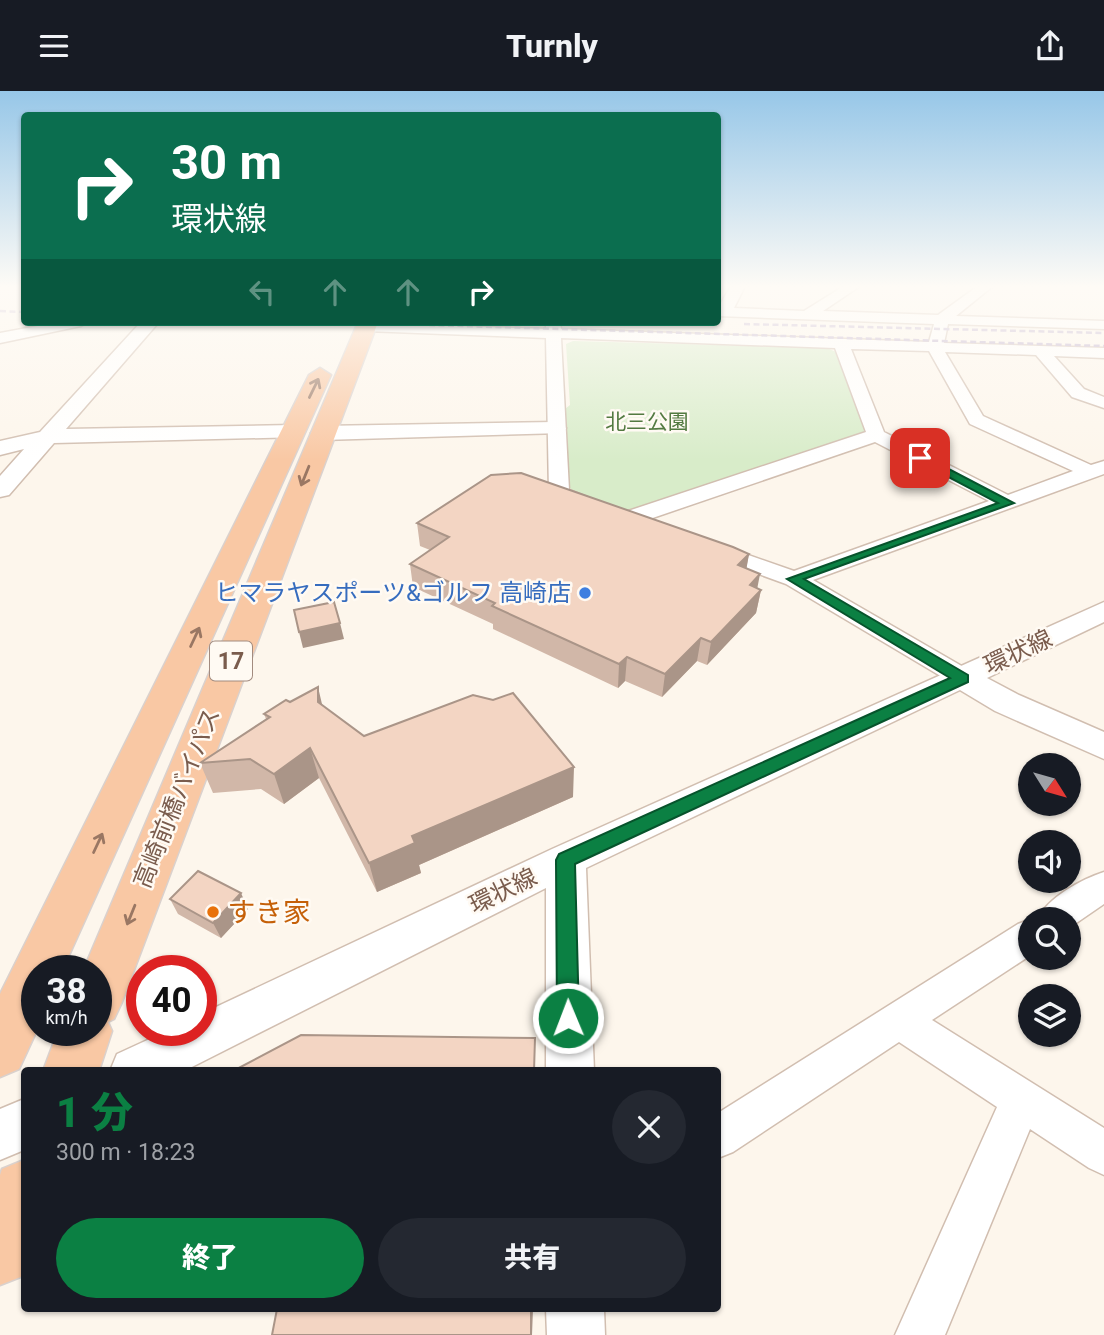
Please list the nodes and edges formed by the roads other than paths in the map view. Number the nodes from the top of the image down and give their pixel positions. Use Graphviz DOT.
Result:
graph roads {
  1 [pos="131,344"];
  2 [pos="349,344"];
  3 [pos="553,344"];
  4 [pos="825,344"];
  5 [pos="936,344"];
  6 [pos="842,345"];
  7 [pos="935,348"];
  8 [pos="1041,351"];
  9 [pos="1104,353"];
  10 [pos="1104,403"];
  11 [pos="555,428"];
  12 [pos="307,432"];
  13 [pos="876,435"];
  14 [pos="50,436"];
  15 [pos="0,448"];
  16 [pos="1097,470"];
  17 [pos="0,491"];
  18 [pos="1008,503"];
  19 [pos="626,519"];
  20 [pos="665,533"];
  21 [pos="691,542"];
  22 [pos="794,579"];
  23 [pos="1104,611"];
  24 [pos="962,678"];
  25 [pos="1104,746"];
  26 [pos="566,860"];
  27 [pos="1104,886"];
  28 [pos="1073,907"];
  29 [pos="1018,944"];
  30 [pos="46,955"];
  31 [pos="112,959"];
  32 [pos="21,1006"];
  33 [pos="900,1021"];
  34 [pos="80,1046"];
  35 [pos="0,1051"];
  36 [pos="72,1067"];
  37 [pos="142,1067"];
  38 [pos="570,1067"];
  39 [pos="1021,1101"];
  40 [pos="21,1125"];
  41 [pos="0,1135"];
  42 [pos="721,1135"];
  43 [pos="1104,1153"];
  44 [pos="21,1199"];
  45 [pos="0,1253"];
  46 [pos="575,1312"];
  47 [pos="576,1335"];
  48 [pos="920,1335"];
  1 -- 14 [label="street"];
  2 -- 12 [label="highway, 高崎前橋バイパス / 17"];
  3 -- 11 [label="street"];
  4 -- 6 [label="street"];
  5 -- 7 [label="street"];
  6 -- 7 [label="street"];
  6 -- 13 [label="street"];
  7 -- 8 [label="street"];
  7 -- 16 [label="street"];
  8 -- 9 [label="street"];
  8 -- 10 [label="street"];
  11 -- 12 [label="street"];
  11 -- 19 [label="street"];
  12 -- 14 [label="street"];
  30 -- 12 [label="highway, 高崎前橋バイパス / 17, one-way"];
  12 -- 31 [label="highway, 高崎前橋バイパス / 17, one-way"];
  13 -- 18 [label="street"];
  13 -- 19 [label="street"];
  14 -- 15 [label="street"];
  14 -- 17 [label="street"];
  16 -- 18 [label="street"];
  18 -- 22 [label="street"];
  19 -- 20 [label="street"];
  21 -- 22 [label="street"];
  22 -- 24 [label="street"];
  23 -- 24 [label="street, 環状線"];
  24 -- 25 [label="street"];
  24 -- 26 [label="street, 環状線"];
  26 -- 37 [label="street, 環状線"];
  26 -- 38 [label="street"];
  27 -- 28 [label="street"];
  29 -- 33 [label="street"];
  32 -- 35 [label="highway, 高崎前橋バイパス / 17"];
  33 -- 39 [label="street"];
  33 -- 42 [label="street"];
  34 -- 36 [label="highway"];
  39 -- 43 [label="street"];
  39 -- 48 [label="street"];
  40 -- 41 [label="street"];
  44 -- 45 [label="highway"];
  46 -- 47 [label="street"];
}
